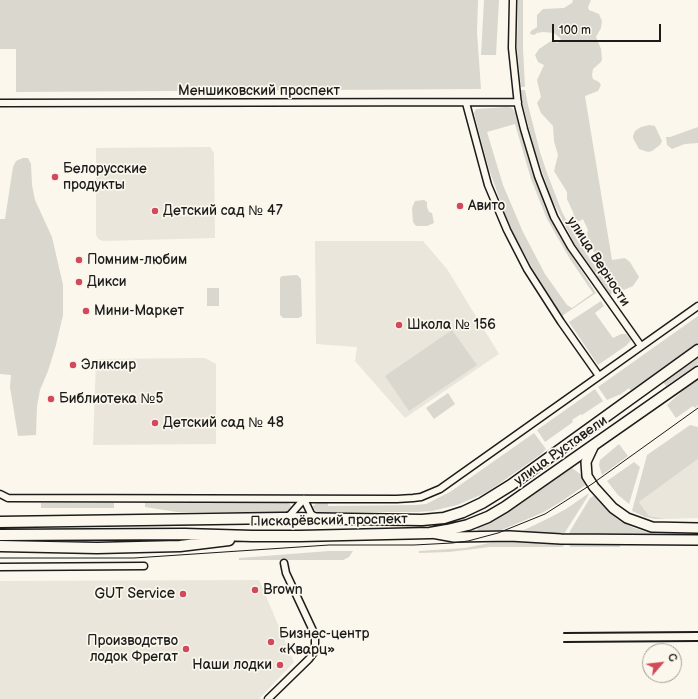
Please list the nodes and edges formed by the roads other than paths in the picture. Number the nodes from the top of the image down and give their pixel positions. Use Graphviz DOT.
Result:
graph roads {
  1 [pos="513,0"];
  2 [pos="518,102"];
  3 [pos="0,103"];
  4 [pos="466,103"];
  5 [pos="698,306"];
  6 [pos="641,346"];
  7 [pos="698,350"];
  8 [pos="698,372"];
  9 [pos="599,376"];
  10 [pos="594,445"];
  11 [pos="0,494"];
  12 [pos="304,499"];
  13 [pos="283,518"];
  14 [pos="317,518"];
  15 [pos="444,518"];
  16 [pos="1,521"];
  17 [pos="698,528"];
  18 [pos="430,533"];
  19 [pos="0,535"];
  20 [pos="252,536"];
  21 [pos="698,540"];
  22 [pos="0,546"];
  23 [pos="284,563"];
  24 [pos="144,566"];
  25 [pos="0,567"];
  26 [pos="268,699"];
  1 -- 2 [label="street, улица Верности"];
  2 -- 4 [label="street, Меншиковский проспект"];
  2 -- 6 [label="street, улица Верности"];
  3 -- 4 [label="street, Меншиковский проспект"];
  4 -- 9 [label="street"];
  5 -- 6 [label="street"];
  6 -- 9 [label="street"];
  7 -- 15 [label="main road, улица Руставели"];
  8 -- 10 [label="main road, улица Руставели"];
  9 -- 12 [label="street"];
  10 -- 17 [label="main road"];
  10 -- 18 [label="main road, улица Руставели"];
  11 -- 12 [label="street"];
  12 -- 13 [label="street"];
  12 -- 14 [label="street"];
  13 -- 14 [label="main road, Пискарёвский проспект"];
  13 -- 16 [label="main road, Пискарёвский проспект"];
  14 -- 15 [label="main road, Пискарёвский проспект"];
  18 -- 20 [label="main road, Пискарёвский проспект"];
  18 -- 21 [label="main road, Пискарёвский проспект"];
  19 -- 20 [label="main road, Пискарёвский проспект"];
  20 -- 22 [label="main road"];
  23 -- 26 [label="street"];
  24 -- 25 [label="street"];
}
